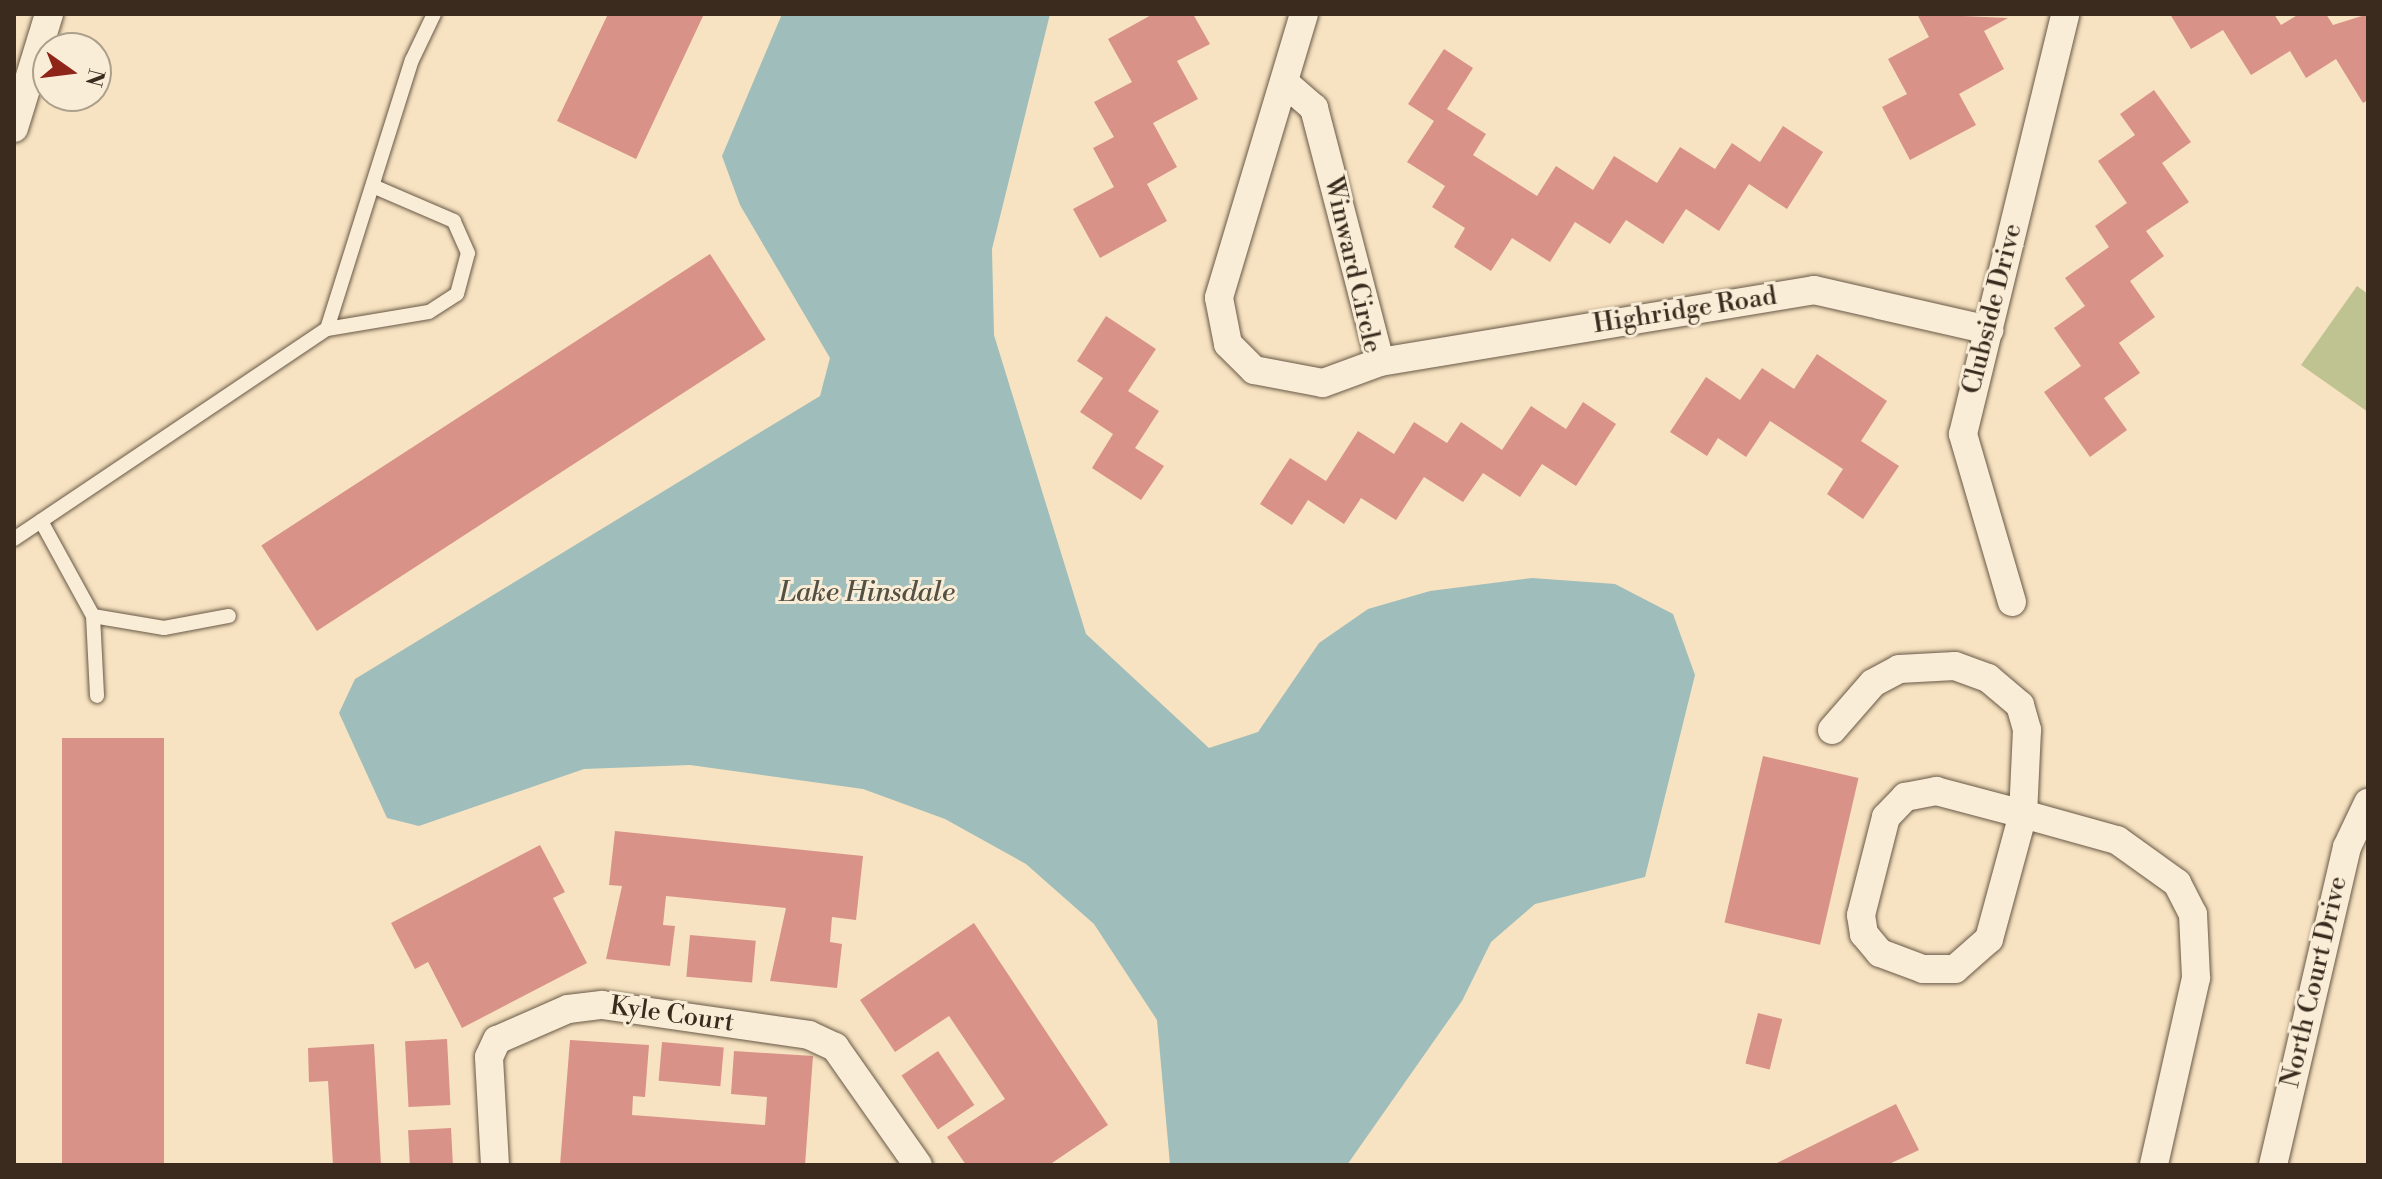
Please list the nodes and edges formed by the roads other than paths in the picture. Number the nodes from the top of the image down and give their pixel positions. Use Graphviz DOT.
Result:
graph roads {
  1 [pos="49,14"];
  2 [pos="434,14"];
  3 [pos="1304,14"];
  4 [pos="2065,14"];
  5 [pos="1284,82"];
  6 [pos="14,128"];
  7 [pos="375,187"];
  8 [pos="327,329"];
  9 [pos="1989,330"];
  10 [pos="1380,362"];
  11 [pos="41,521"];
  12 [pos="14,539"];
  13 [pos="2012,602"];
  14 [pos="93,616"];
  15 [pos="229,616"];
  16 [pos="97,696"];
  17 [pos="1832,730"];
  18 [pos="2368,803"];
  19 [pos="2023,814"];
  20 [pos="495,1165"];
  21 [pos="918,1165"];
  22 [pos="2154,1165"];
  23 [pos="2273,1165"];
  1 -- 6 [label="street"];
  2 -- 7 [label="lane"];
  3 -- 5 [label="street, Winward Circle"];
  4 -- 9 [label="street, Clubside Drive"];
  5 -- 10 [label="street, Winward Circle"];
  5 -- 10 [label="street, Winward Circle"];
  7 -- 8 [label="lane"];
  7 -- 8 [label="lane"];
  8 -- 11 [label="lane"];
  9 -- 10 [label="street, Highridge Road"];
  9 -- 13 [label="street, Clubside Drive"];
  11 -- 12 [label="lane"];
  11 -- 14 [label="lane"];
  14 -- 15 [label="lane"];
  14 -- 16 [label="lane"];
  17 -- 19 [label="street"];
  18 -- 23 [label="street, North Court Drive"];
  19 -- 19 [label="street"];
  19 -- 22 [label="street"];
  20 -- 21 [label="street, Kyle Court"];
}
